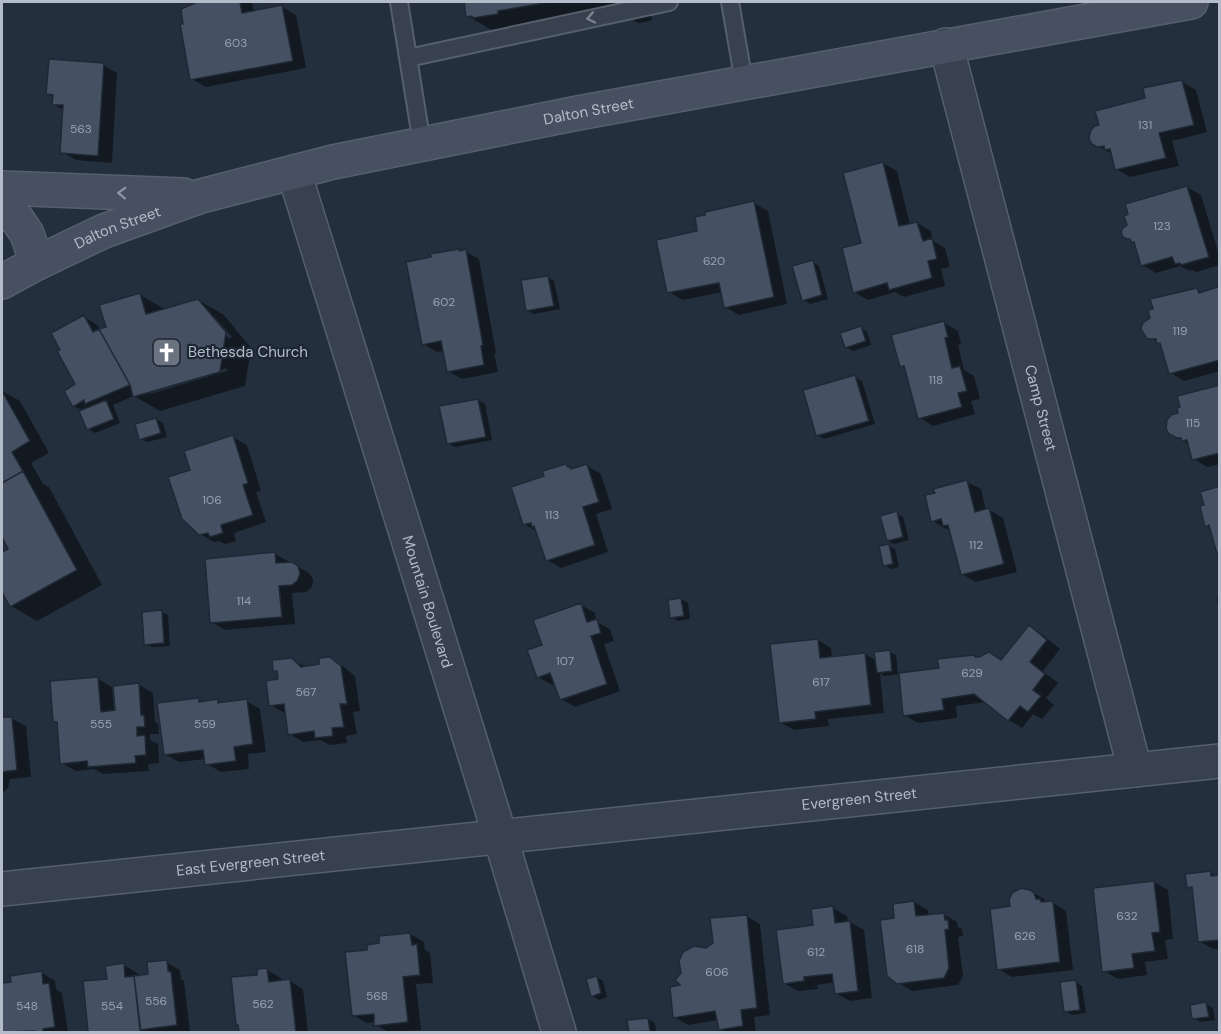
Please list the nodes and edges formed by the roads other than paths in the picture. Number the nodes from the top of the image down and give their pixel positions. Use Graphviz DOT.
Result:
graph roads {
  1 [pos="399,2"];
  2 [pos="669,2"];
  3 [pos="730,2"];
  4 [pos="1191,2"];
  5 [pos="1129,7"];
  6 [pos="946,45"];
  7 [pos="408,58"];
  8 [pos="744,82"];
  9 [pos="422,144"];
  10 [pos="294,172"];
  11 [pos="2,188"];
  12 [pos="201,196"];
  13 [pos="2,210"];
  14 [pos="37,263"];
  15 [pos="2,282"];
  16 [pos="1220,761"];
  17 [pos="1135,770"];
  18 [pos="500,836"];
  19 [pos="2,890"];
  20 [pos="559,1032"];
  1 -- 7 [label="lane"];
  2 -- 7 [label="lane, one-way"];
  3 -- 8 [label="lane"];
  4 -- 5 [label="main road, Dalton Street"];
  5 -- 6 [label="main road, Dalton Street"];
  6 -- 8 [label="main road, Dalton Street"];
  6 -- 17 [label="street, Camp Street"];
  7 -- 9 [label="lane"];
  8 -- 9 [label="main road, Dalton Street"];
  9 -- 10 [label="main road, Dalton Street"];
  10 -- 12 [label="main road, Dalton Street"];
  10 -- 18 [label="street, Mountain Boulevard"];
  12 -- 11 [label="main road, one-way"];
  12 -- 14 [label="main road, Dalton Street"];
  13 -- 14 [label="main road"];
  14 -- 15 [label="main road, Dalton Street"];
  16 -- 17 [label="street, Evergreen Street"];
  17 -- 18 [label="street, Evergreen Street"];
  18 -- 19 [label="street, East Evergreen Street"];
  18 -- 20 [label="street, Mountain Boulevard"];
}
